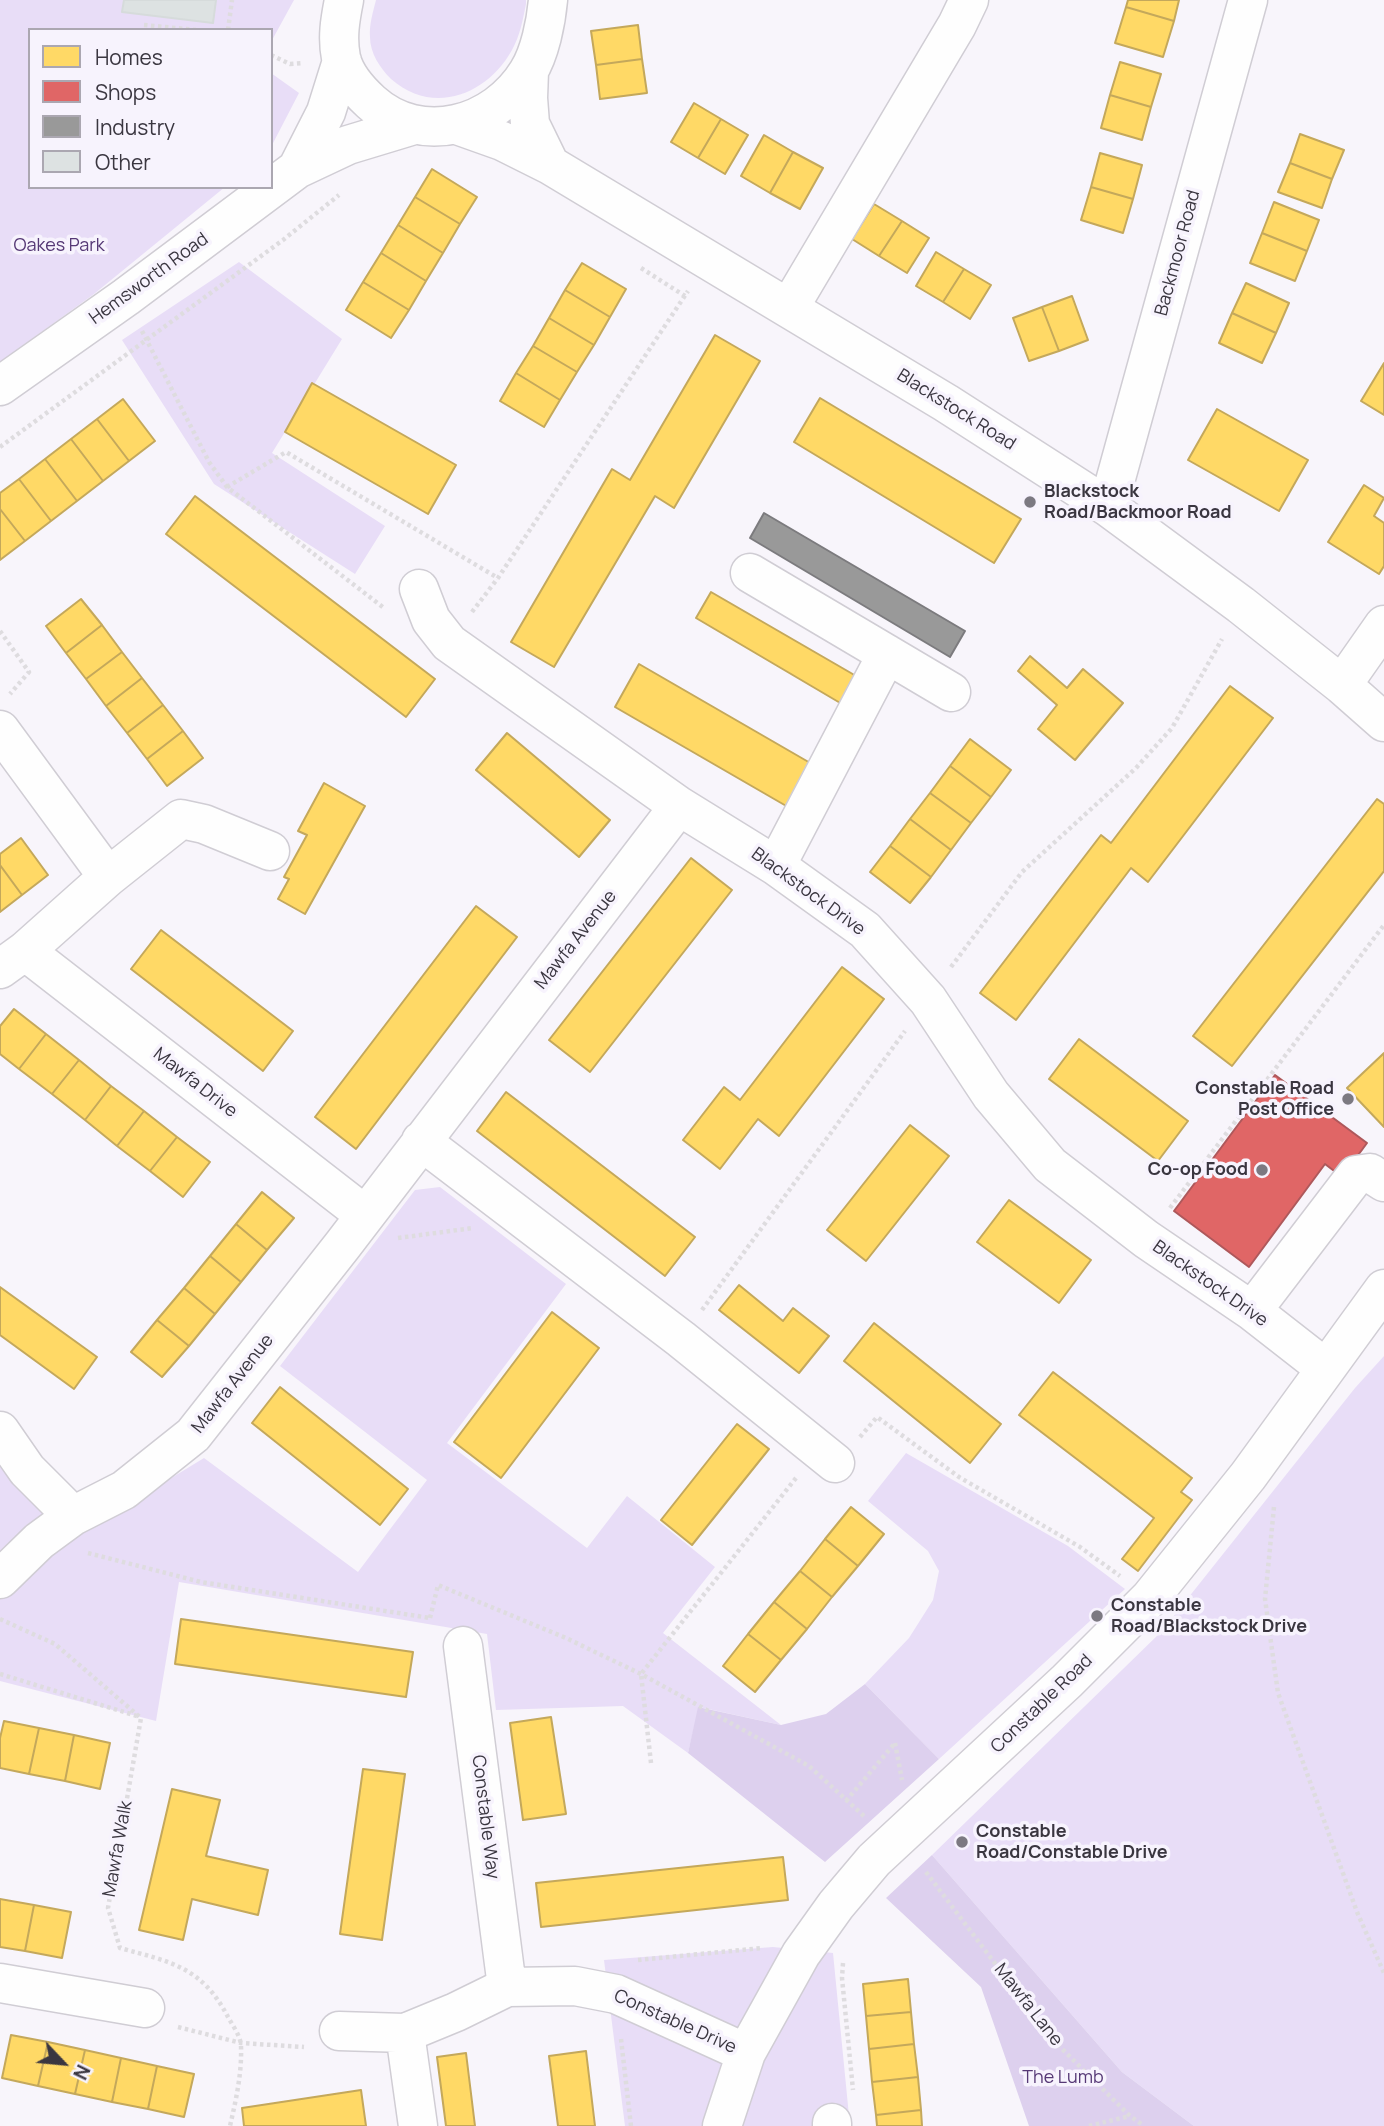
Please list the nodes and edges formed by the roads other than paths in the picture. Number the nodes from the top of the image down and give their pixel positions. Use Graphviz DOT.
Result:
graph roads {
  1 [pos="344,0"];
  2 [pos="969,0"];
  3 [pos="1248,0"];
  4 [pos="550,7"];
  5 [pos="342,61"];
  6 [pos="529,71"];
  7 [pos="414,125"];
  8 [pos="457,125"];
  9 [pos="550,165"];
  10 [pos="297,169"];
  11 [pos="273,187"];
  12 [pos="270,189"];
  13 [pos="789,308"];
  14 [pos="0,386"];
  15 [pos="1108,507"];
  16 [pos="750,573"];
  17 [pos="419,589"];
  18 [pos="1384,625"];
  19 [pos="887,654"];
  20 [pos="1342,685"];
  21 [pos="951,692"];
  22 [pos="4,714"];
  23 [pos="1384,722"];
  24 [pos="679,806"];
  25 [pos="270,851"];
  26 [pos="776,866"];
  27 [pos="108,877"];
  28 [pos="12,960"];
  29 [pos="421,1141"];
  30 [pos="1384,1182"];
  31 [pos="365,1215"];
  32 [pos="1384,1289"];
  33 [pos="1252,1311"];
  34 [pos="1325,1368"];
  35 [pos="0,1431"];
  36 [pos="827,1457"];
  37 [pos="73,1516"];
  38 [pos="0,1579"];
  39 [pos="463,1646"];
  40 [pos="0,1983"];
  41 [pos="507,1987"];
  42 [pos="145,2008"];
  43 [pos="339,2031"];
  44 [pos="405,2033"];
  45 [pos="746,2053"];
  46 [pos="418,2126"];
  47 [pos="722,2126"];
  1 -- 5 [label="street"];
  2 -- 13 [label="street"];
  3 -- 15 [label="street, Backmoor Road"];
  4 -- 6 [label="street"];
  5 -- 7 [label="street"];
  5 -- 10 [label="street, Hemsworth Road"];
  6 -- 8 [label="street"];
  6 -- 9 [label="street"];
  7 -- 8 [label="street"];
  7 -- 10 [label="street, Hemsworth Road"];
  8 -- 9 [label="street, Blackstock Road"];
  9 -- 13 [label="street, Blackstock Road"];
  10 -- 11 [label="street, Hemsworth Road"];
  12 -- 14 [label="street, Hemsworth Road"];
  13 -- 15 [label="street, Blackstock Road"];
  15 -- 20 [label="street, Blackstock Road"];
  16 -- 19 [label="street"];
  17 -- 24 [label="street, Blackstock Drive"];
  18 -- 20 [label="street"];
  19 -- 21 [label="street"];
  19 -- 26 [label="street"];
  20 -- 23 [label="street, Blackstock Road"];
  22 -- 27 [label="street"];
  24 -- 26 [label="street, Blackstock Drive"];
  24 -- 29 [label="street, Mawfa Avenue"];
  25 -- 27 [label="street"];
  26 -- 33 [label="street, Blackstock Drive"];
  27 -- 28 [label="street"];
  28 -- 31 [label="street, Mawfa Drive"];
  29 -- 31 [label="street, Mawfa Avenue"];
  29 -- 36 [label="street"];
  30 -- 33 [label="street"];
  31 -- 37 [label="street, Mawfa Avenue"];
  32 -- 34 [label="street, Constable Road"];
  33 -- 34 [label="street, Blackstock Drive"];
  34 -- 45 [label="street, Constable Road"];
  35 -- 37 [label="street"];
  37 -- 38 [label="street, Mawfa Avenue"];
  39 -- 41 [label="street, Constable Way"];
  40 -- 42 [label="street"];
  41 -- 44 [label="street, Constable Drive"];
  41 -- 45 [label="street, Constable Drive"];
  43 -- 44 [label="street, Constable Drive"];
  44 -- 46 [label="street"];
  45 -- 47 [label="street, Constable Road"];
}
